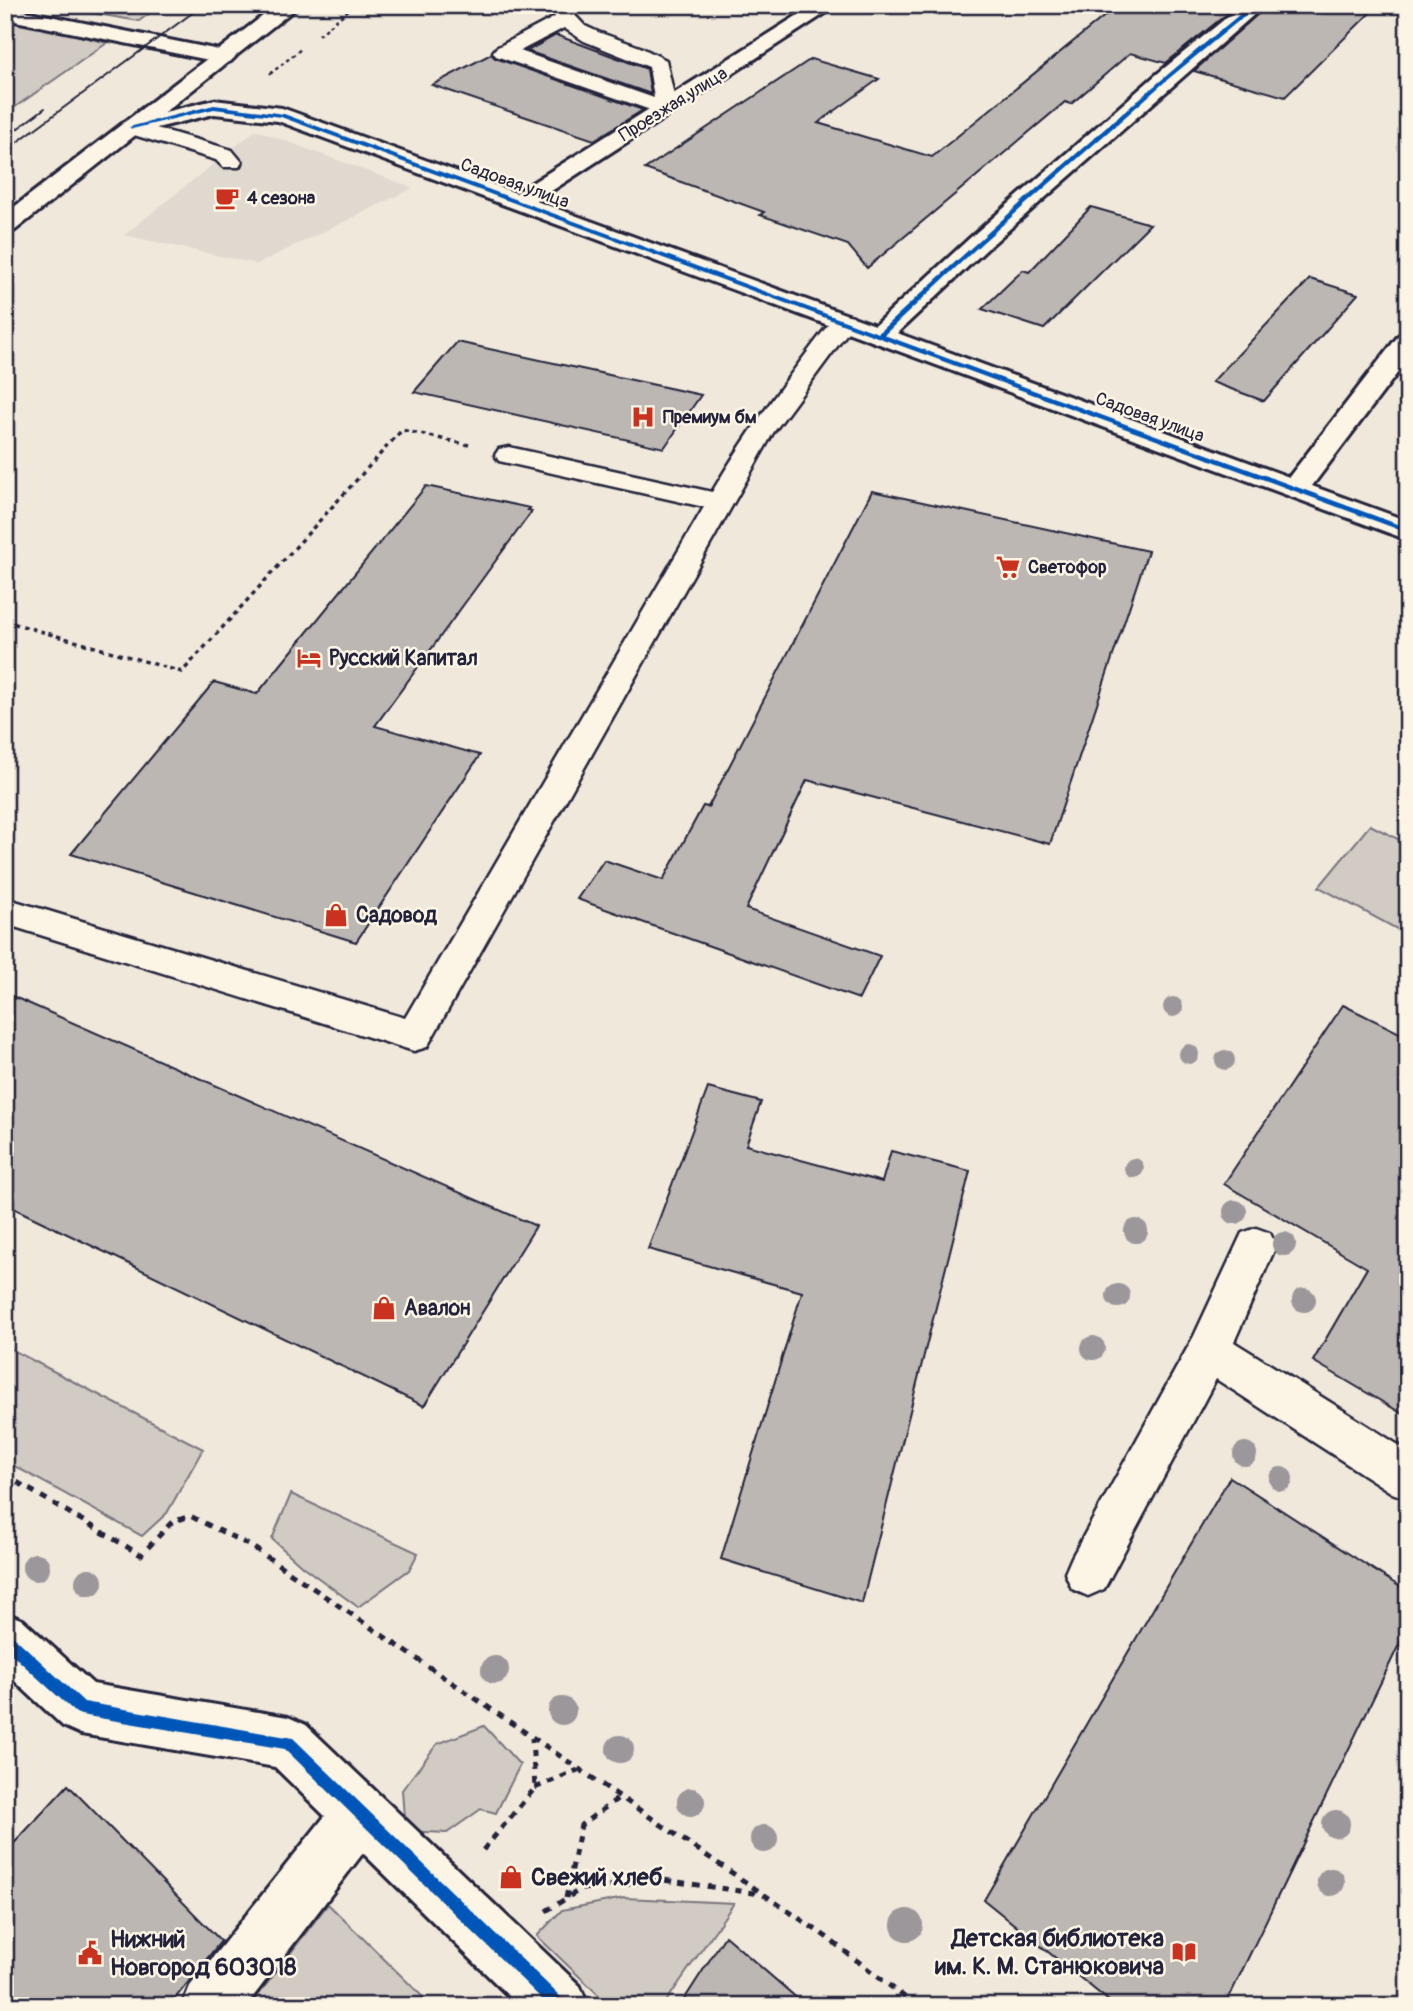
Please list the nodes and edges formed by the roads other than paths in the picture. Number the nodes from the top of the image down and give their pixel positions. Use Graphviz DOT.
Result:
graph roads {
  1 [pos="290,5"];
  2 [pos="828,5"];
  3 [pos="1255,5"];
  4 [pos="5,13"];
  5 [pos="564,13"];
  6 [pos="224,57"];
  7 [pos="666,109"];
  8 [pos="132,127"];
  9 [pos="231,162"];
  10 [pos="519,202"];
  11 [pos="5,226"];
  12 [pos="844,321"];
  13 [pos="880,335"];
  14 [pos="1408,341"];
  15 [pos="509,455"];
  16 [pos="1294,490"];
  17 [pos="720,502"];
  18 [pos="1408,531"];
  19 [pos="5,911"];
  20 [pos="1256,1246"];
  21 [pos="1209,1350"];
  22 [pos="1408,1477"];
  23 [pos="1088,1573"];
  24 [pos="5,1638"];
  25 [pos="360,1814"];
  26 [pos="210,2006"];
  27 [pos="560,2006"];
  1 -- 6 [label="street"];
  2 -- 7 [label="street, Проезжая улица"];
  3 -- 13 [label="street"];
  4 -- 6 [label="street"];
  5 -- 7 [label="lane"];
  5 -- 7 [label="lane"];
  6 -- 8 [label="street"];
  7 -- 10 [label="street, Проезжая улица"];
  8 -- 9 [label="lane"];
  8 -- 10 [label="street, Садовая улица"];
  8 -- 11 [label="street"];
  10 -- 12 [label="street, Садовая улица"];
  12 -- 13 [label="street, Садовая улица"];
  12 -- 17 [label="lane"];
  13 -- 16 [label="street, Садовая улица"];
  14 -- 16 [label="street"];
  15 -- 17 [label="lane"];
  16 -- 18 [label="street, Садовая улица"];
  17 -- 19 [label="lane"];
  20 -- 21 [label="lane"];
  21 -- 22 [label="lane"];
  21 -- 23 [label="lane"];
  24 -- 25 [label="street"];
  25 -- 26 [label="street"];
  25 -- 27 [label="street"];
}
